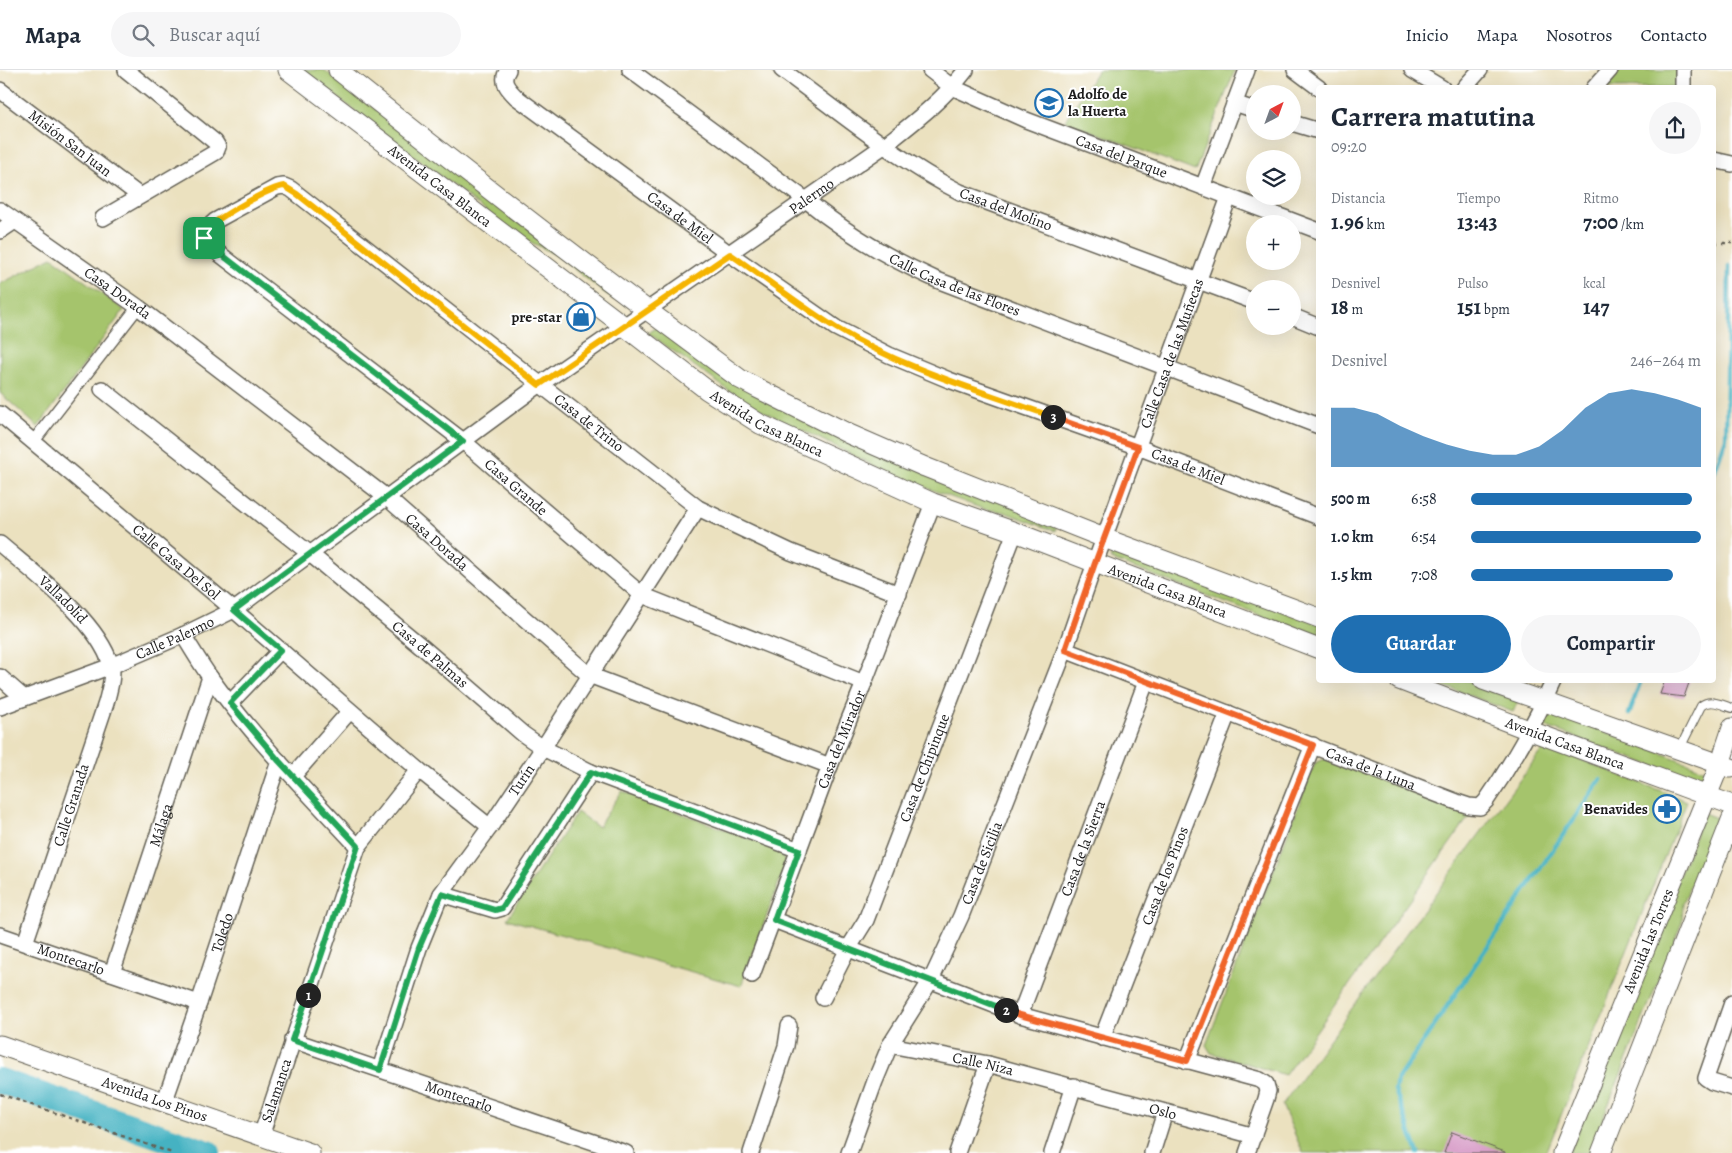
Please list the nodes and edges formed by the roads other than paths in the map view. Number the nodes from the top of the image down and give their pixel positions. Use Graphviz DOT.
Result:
graph roads {
  1 [pos="126,70"];
  2 [pos="288,70"];
  3 [pos="338,70"];
  4 [pos="630,70"];
  5 [pos="782,70"];
  6 [pos="930,70"];
  7 [pos="966,70"];
  8 [pos="1247,70"];
  9 [pos="1295,70"];
  10 [pos="1412,70"];
  11 [pos="1480,70"];
  12 [pos="1610,70"];
  13 [pos="1683,70"];
  14 [pos="506,73"];
  15 [pos="1437,85"];
  16 [pos="1467,85"];
  17 [pos="1597,85"];
  18 [pos="1683,85"];
  19 [pos="1316,86"];
  20 [pos="952,88"];
  21 [pos="0,90"];
  22 [pos="1234,103"];
  23 [pos="1246,107"];
  24 [pos="1301,126"];
  25 [pos="1316,130"];
  26 [pos="885,145"];
  27 [pos="1716,160"];
  28 [pos="1732,164"];
  29 [pos="1202,187"];
  30 [pos="140,196"];
  31 [pos="1229,197"];
  32 [pos="806,200"];
  33 [pos="0,210"];
  34 [pos="104,218"];
  35 [pos="15,221"];
  36 [pos="1316,230"];
  37 [pos="0,231"];
  38 [pos="203,232"];
  39 [pos="730,254"];
  40 [pos="1199,280"];
  41 [pos="1246,298"];
  42 [pos="138,307"];
  43 [pos="646,310"];
  44 [pos="1301,319"];
  45 [pos="1316,325"];
  46 [pos="624,326"];
  47 [pos="1167,367"];
  48 [pos="539,385"];
  49 [pos="102,389"];
  50 [pos="0,414"];
  51 [pos="1316,425"];
  52 [pos="463,441"];
  53 [pos="33,442"];
  54 [pos="1138,447"];
  55 [pos="386,497"];
  56 [pos="933,503"];
  57 [pos="698,508"];
  58 [pos="1316,516"];
  59 [pos="1016,532"];
  60 [pos="1104,538"];
  61 [pos="0,544"];
  62 [pos="309,553"];
  63 [pos="1095,563"];
  64 [pos="899,594"];
  65 [pos="642,595"];
  66 [pos="234,610"];
  67 [pos="1316,617"];
  68 [pos="183,635"];
  69 [pos="1316,648"];
  70 [pos="281,650"];
  71 [pos="1065,650"];
  72 [pos="111,666"];
  73 [pos="589,675"];
  74 [pos="0,677"];
  75 [pos="210,677"];
  76 [pos="1146,682"];
  77 [pos="864,683"];
  78 [pos="1407,683"];
  79 [pos="1491,683"];
  80 [pos="1553,683"];
  81 [pos="24,698"];
  82 [pos="230,703"];
  83 [pos="1544,703"];
  84 [pos="0,707"];
  85 [pos="1732,708"];
  86 [pos="349,712"];
  87 [pos="1228,713"];
  88 [pos="1732,728"];
  89 [pos="1531,731"];
  90 [pos="1313,745"];
  91 [pos="542,748"];
  92 [pos="1679,750"];
  93 [pos="279,761"];
  94 [pos="830,766"];
  95 [pos="1726,766"];
  96 [pos="419,770"];
  97 [pos="591,772"];
  98 [pos="293,776"];
  99 [pos="1706,796"];
  100 [pos="1732,805"];
  101 [pos="1732,818"];
  102 [pos="490,827"];
  103 [pos="358,846"];
  104 [pos="799,850"];
  105 [pos="442,894"];
  106 [pos="774,920"];
  107 [pos="0,935"];
  108 [pos="25,943"];
  109 [pos="848,949"];
  110 [pos="112,973"];
  111 [pos="752,975"];
  112 [pos="931,980"];
  113 [pos="823,998"];
  114 [pos="199,1003"];
  115 [pos="1732,1003"];
  116 [pos="1020,1015"];
  117 [pos="789,1026"];
  118 [pos="1102,1038"];
  119 [pos="292,1040"];
  120 [pos="0,1045"];
  121 [pos="890,1045"];
  122 [pos="1187,1061"];
  123 [pos="988,1064"];
  124 [pos="380,1070"];
  125 [pos="1074,1086"];
  126 [pos="1732,1088"];
  127 [pos="164,1103"];
  128 [pos="1165,1112"];
  129 [pos="261,1136"];
  130 [pos="1254,1136"];
  131 [pos="310,1153"];
  132 [pos="626,1153"];
  133 [pos="752,1153"];
  134 [pos="849,1153"];
  135 [pos="957,1153"];
  136 [pos="1052,1153"];
  137 [pos="1152,1153"];
  138 [pos="1247,1153"];
  139 [pos="1562,1153"];
  140 [pos="1601,1153"];
  1 -- 30 [label="street"];
  2 -- 46 [label="street, Avenida Casa Blanca"];
  3 -- 43 [label="street, Avenida Casa Blanca"];
  4 -- 32 [label="street, Calle Casa de las Flores"];
  5 -- 26 [label="street, Casa del Molino"];
  6 -- 20 [label="street, Casa del Parque"];
  7 -- 20 [label="street, Palermo"];
  8 -- 22 [label="street"];
  9 -- 19 [label="street"];
  10 -- 15 [label="street"];
  11 -- 16 [label="street"];
  12 -- 17 [label="street"];
  13 -- 18 [label="street"];
  14 -- 39 [label="street, Casa de Miel"];
  20 -- 26 [label="street, Palermo"];
  20 -- 29 [label="street, Casa del Parque"];
  21 -- 30 [label="street, Misión San Juan"];
  22 -- 23 [label="street"];
  22 -- 29 [label="street"];
  24 -- 25 [label="street"];
  26 -- 32 [label="street, Palermo"];
  26 -- 40 [label="street, Casa del Molino"];
  27 -- 28 [label="street"];
  29 -- 31 [label="street, Casa del Parque"];
  30 -- 34 [label="street"];
  31 -- 36 [label="street, Casa del Parque"];
  31 -- 40 [label="street, Calle Casa de las Muñecas"];
  32 -- 39 [label="street, Palermo"];
  32 -- 47 [label="street, Calle Casa de las Flores"];
  33 -- 35 [label="street, Casa Dorada"];
  35 -- 37 [label="street"];
  35 -- 42 [label="street, Casa Dorada"];
  38 -- 48 [label="street, Casa de Trino"];
  38 -- 52 [label="street, Casa Grande"];
  39 -- 43 [label="street, Palermo"];
  39 -- 54 [label="street, Casa de Miel"];
  40 -- 41 [label="street, Casa del Molino"];
  40 -- 47 [label="street, Calle Casa de las Muñecas"];
  42 -- 53 [label="street"];
  42 -- 55 [label="street, Casa Dorada"];
  43 -- 46 [label="street, Palermo"];
  43 -- 60 [label="street, Avenida Casa Blanca"];
  44 -- 45 [label="street"];
  46 -- 48 [label="street, Calle Palermo"];
  46 -- 56 [label="street, Avenida Casa Blanca"];
  47 -- 51 [label="street, Calle Casa de las Flores"];
  47 -- 54 [label="street, Calle Casa de las Muñecas"];
  48 -- 52 [label="street, Calle Palermo"];
  48 -- 57 [label="street, Casa de Trino"];
  49 -- 62 [label="street, Casa de Palmas"];
  50 -- 53 [label="street, Calle Casa Del Sol"];
  52 -- 55 [label="street, Calle Palermo"];
  52 -- 65 [label="street, Casa Grande"];
  53 -- 66 [label="street, Calle Casa Del Sol"];
  54 -- 58 [label="street, Casa de Miel"];
  54 -- 60 [label="street, Calle Casa de las Muñecas"];
  55 -- 62 [label="street, Calle Palermo"];
  55 -- 73 [label="street, Casa Dorada"];
  56 -- 59 [label="street, Avenida Casa Blanca"];
  56 -- 64 [label="street, Casa del Mirador"];
  57 -- 64 [label="street, Casa de Trino"];
  57 -- 65 [label="street, Turín"];
  59 -- 63 [label="street, Avenida Casa Blanca"];
  59 -- 109 [label="street, Casa de Chipinque"];
  60 -- 63 [label="street, Calle Casa de las Muñecas"];
  60 -- 67 [label="street, Avenida Casa Blanca"];
  61 -- 72 [label="street, Valladolid"];
  62 -- 66 [label="street, Calle Palermo"];
  62 -- 91 [label="street, Casa de Palmas"];
  63 -- 69 [label="street, Avenida Casa Blanca"];
  63 -- 71 [label="street, Casa de Sicilia"];
  64 -- 77 [label="street, Casa del Mirador"];
  65 -- 73 [label="street, Turín"];
  65 -- 77 [label="street, Casa Grande"];
  66 -- 68 [label="street, Calle Palermo"];
  66 -- 70 [label="street, Calle Casa Del Sol"];
  68 -- 72 [label="street, Calle Palermo"];
  68 -- 75 [label="street"];
  70 -- 82 [label="street"];
  70 -- 86 [label="street, Calle Casa Del Sol"];
  71 -- 76 [label="street, Casa de la Luna"];
  71 -- 112 [label="street, Casa de Sicilia"];
  72 -- 81 [label="street, Calle Palermo"];
  72 -- 108 [label="street, Calle Granada"];
  73 -- 91 [label="street, Turín"];
  73 -- 94 [label="street, Casa Dorada"];
  74 -- 81 [label="street"];
  75 -- 82 [label="street"];
  75 -- 110 [label="street, Málaga"];
  76 -- 87 [label="street, Casa de la Luna"];
  76 -- 116 [label="street, Casa de la Sierra"];
  77 -- 94 [label="street, Casa del Mirador"];
  78 -- 89 [label="street, Avenida Casa Blanca"];
  79 -- 83 [label="street, Avenida Casa Blanca"];
  80 -- 83 [label="street"];
  81 -- 84 [label="street, Calle Palermo"];
  82 -- 93 [label="street"];
  83 -- 89 [label="street"];
  83 -- 92 [label="street, Avenida Casa Blanca"];
  85 -- 92 [label="lane"];
  86 -- 96 [label="street, Calle Casa Del Sol"];
  86 -- 98 [label="street"];
  87 -- 90 [label="street, Casa de la Luna"];
  87 -- 118 [label="street, Casa de los Pinos"];
  88 -- 95 [label="street, Avenida las Torres"];
  89 -- 90 [label="street, Casa de la Luna"];
  89 -- 99 [label="street, Avenida Casa Blanca"];
  90 -- 122 [label="street"];
  91 -- 97 [label="street, Casa de Palmas"];
  91 -- 102 [label="street, Turín"];
  92 -- 95 [label="street, Avenida Casa Blanca"];
  93 -- 98 [label="street"];
  93 -- 114 [label="street, Toledo"];
  94 -- 104 [label="street, Casa del Mirador"];
  95 -- 99 [label="street, Avenida las Torres"];
  96 -- 102 [label="street, Calle Casa Del Sol"];
  96 -- 103 [label="street, Salamanca"];
  97 -- 104 [label="street, Casa de Palmas"];
  97 -- 105 [label="street"];
  98 -- 103 [label="street"];
  99 -- 100 [label="street, Avenida Casa Blanca"];
  99 -- 139 [label="street, Avenida las Torres"];
  101 -- 140 [label="street"];
  102 -- 105 [label="street, Turín"];
  103 -- 119 [label="street, Salamanca"];
  104 -- 106 [label="street, Casa del Mirador"];
  105 -- 124 [label="street, Turín"];
  106 -- 109 [label="street"];
  106 -- 111 [label="street, Casa del Mirador"];
  107 -- 108 [label="street, Montecarlo"];
  108 -- 110 [label="street, Montecarlo"];
  109 -- 112 [label="street"];
  109 -- 113 [label="street, Casa de Chipinque"];
  110 -- 114 [label="street, Montecarlo"];
  112 -- 116 [label="street"];
  112 -- 121 [label="street, Casa de Sicilia"];
  114 -- 127 [label="street, Toledo"];
  115 -- 126 [label="street"];
  116 -- 118 [label="street"];
  117 -- 133 [label="street"];
  118 -- 122 [label="street"];
  119 -- 124 [label="street, Montecarlo"];
  119 -- 129 [label="street, Salamanca"];
  120 -- 127 [label="street, Avenida Los Pinos"];
  121 -- 123 [label="street, Calle Niza"];
  121 -- 134 [label="street, Casa de Sicilia"];
  122 -- 130 [label="street"];
  123 -- 125 [label="street, Calle Niza"];
  123 -- 135 [label="street"];
  124 -- 132 [label="street, Montecarlo"];
  125 -- 128 [label="street, Oslo"];
  125 -- 136 [label="street"];
  127 -- 129 [label="street, Avenida Los Pinos"];
  128 -- 130 [label="street, Oslo"];
  128 -- 137 [label="street"];
  129 -- 131 [label="street, Avenida Los Pinos"];
  130 -- 138 [label="street"];
}
